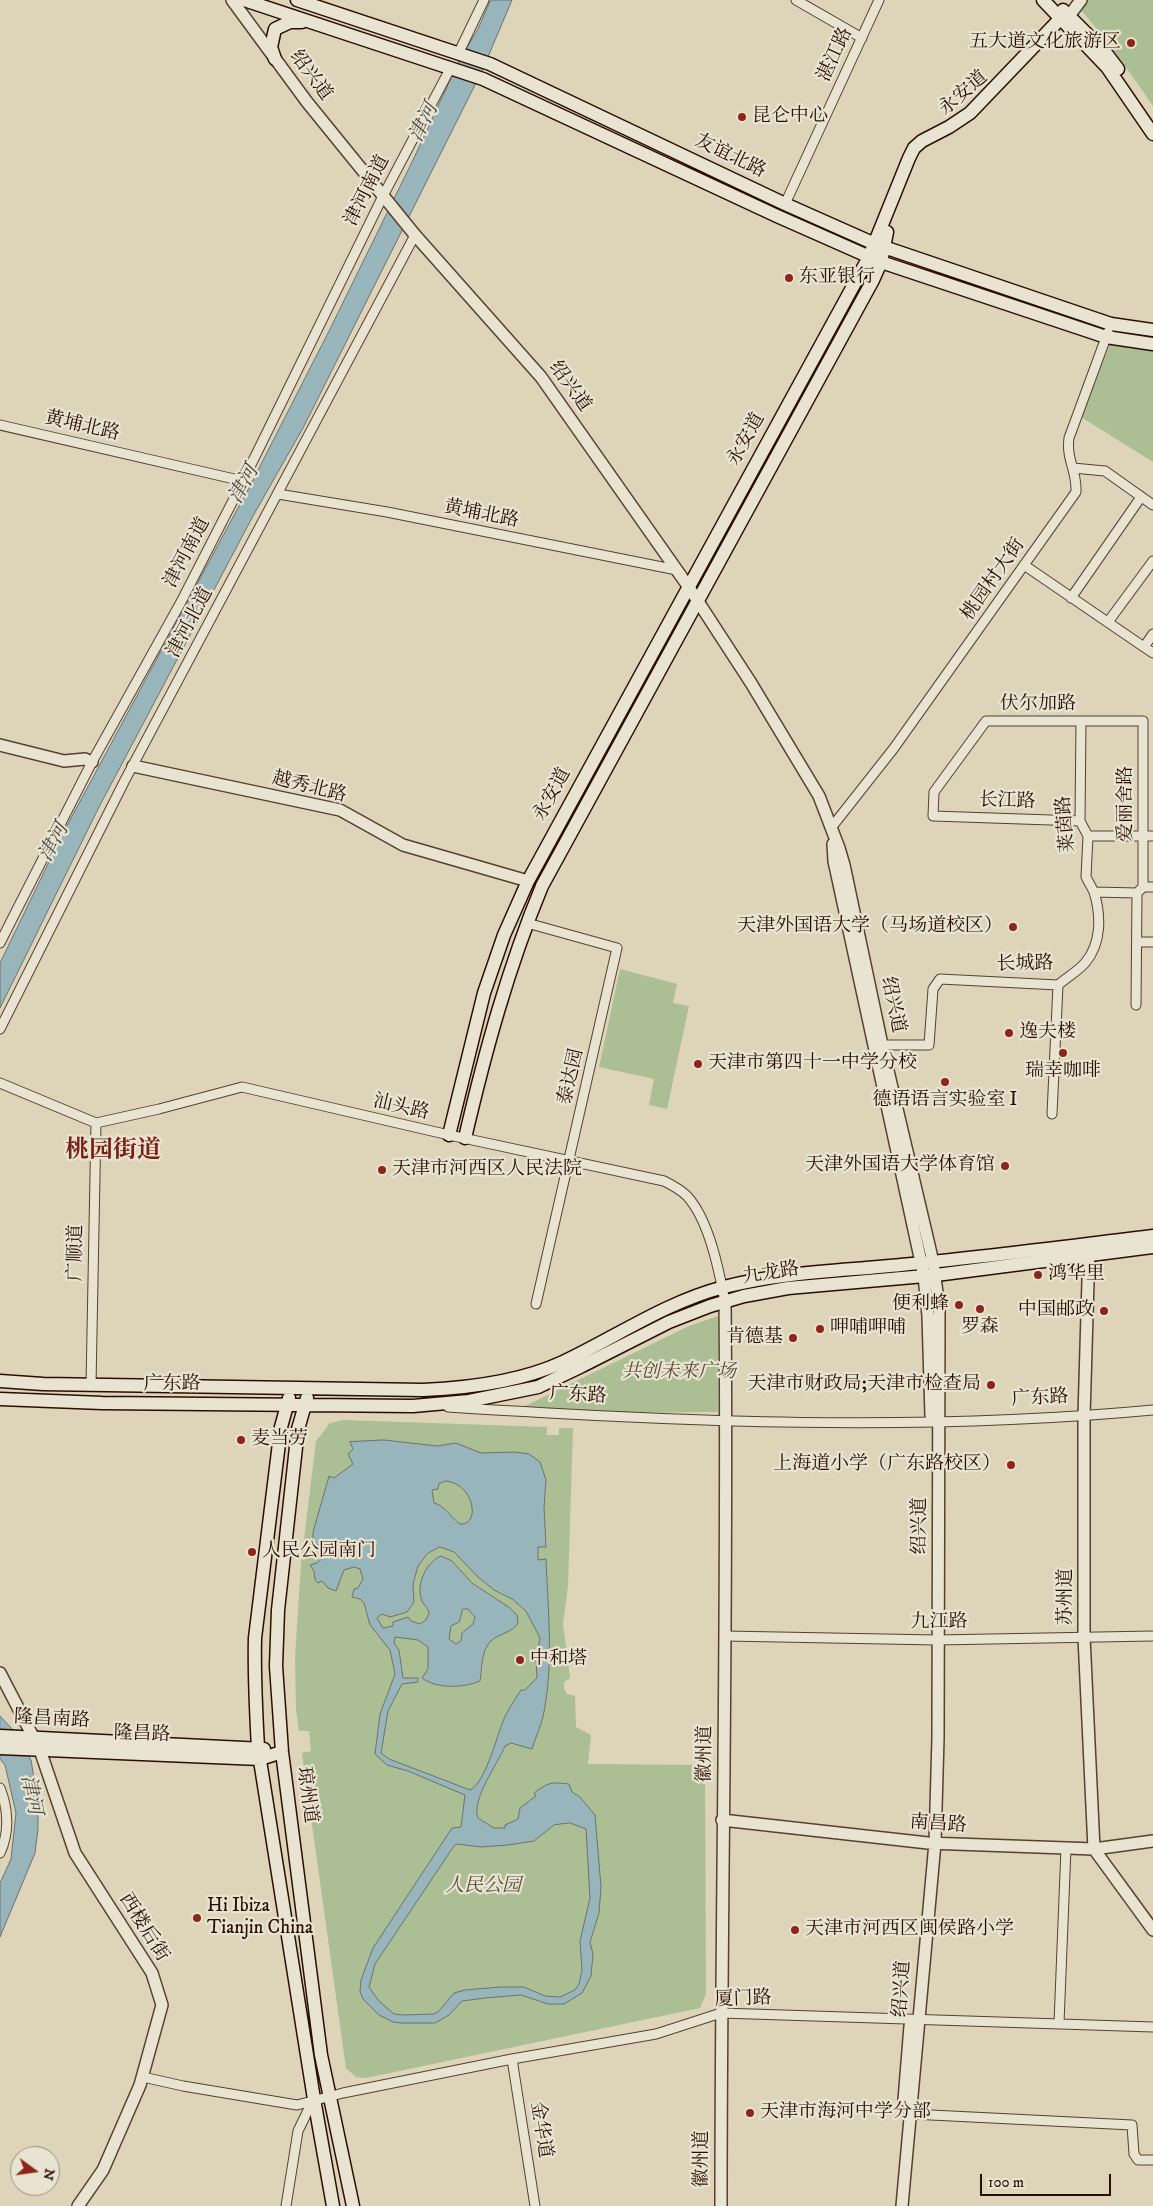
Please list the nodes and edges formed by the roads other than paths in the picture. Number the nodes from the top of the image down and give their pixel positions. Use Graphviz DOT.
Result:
graph roads {
  1 [pos="232,0"];
  2 [pos="244,0"];
  3 [pos="297,0"];
  4 [pos="484,0"];
  5 [pos="796,0"];
  6 [pos="879,0"];
  7 [pos="1043,0"];
  8 [pos="1054,0"];
  9 [pos="1081,0"];
  10 [pos="1065,20"];
  11 [pos="309,22"];
  12 [pos="862,38"];
  13 [pos="459,52"];
  14 [pos="275,58"];
  15 [pos="450,67"];
  16 [pos="1153,120"];
  17 [pos="1153,134"];
  18 [pos="383,196"];
  19 [pos="785,204"];
  20 [pos="411,230"];
  21 [pos="879,245"];
  22 [pos="875,260"];
  23 [pos="1111,324"];
  24 [pos="1153,330"];
  25 [pos="1106,338"];
  26 [pos="1153,344"];
  27 [pos="0,425"];
  28 [pos="1073,468"];
  29 [pos="244,482"];
  30 [pos="278,494"];
  31 [pos="1142,497"];
  32 [pos="1153,505"];
  33 [pos="1153,561"];
  34 [pos="1024,565"];
  35 [pos="677,570"];
  36 [pos="688,586"];
  37 [pos="1071,598"];
  38 [pos="698,601"];
  39 [pos="1108,622"];
  40 [pos="1153,634"];
  41 [pos="1144,647"];
  42 [pos="1153,653"];
  43 [pos="1080,721"];
  44 [pos="1143,721"];
  45 [pos="0,745"];
  46 [pos="95,764"];
  47 [pos="133,766"];
  48 [pos="933,816"];
  49 [pos="1080,821"];
  50 [pos="831,828"];
  51 [pos="1088,836"];
  52 [pos="1143,836"];
  53 [pos="1153,836"];
  54 [pos="528,881"];
  55 [pos="1144,889"];
  56 [pos="1094,892"];
  57 [pos="527,923"];
  58 [pos="1138,942"];
  59 [pos="1153,942"];
  60 [pos="0,944"];
  61 [pos="1058,985"];
  62 [pos="1136,1005"];
  63 [pos="0,1029"];
  64 [pos="882,1045"];
  65 [pos="0,1083"];
  66 [pos="1052,1114"];
  67 [pos="96,1122"];
  68 [pos="449,1135"];
  69 [pos="464,1138"];
  70 [pos="570,1160"];
  71 [pos="1153,1236"];
  72 [pos="1153,1247"];
  73 [pos="1089,1249"];
  74 [pos="927,1262"];
  75 [pos="930,1276"];
  76 [pos="722,1287"];
  77 [pos="725,1302"];
  78 [pos="536,1304"];
  79 [pos="0,1381"];
  80 [pos="91,1385"];
  81 [pos="294,1387"];
  82 [pos="313,1387"];
  83 [pos="423,1390"];
  84 [pos="0,1400"];
  85 [pos="286,1404"];
  86 [pos="304,1404"];
  87 [pos="413,1406"];
  88 [pos="1153,1410"];
  89 [pos="1084,1416"];
  90 [pos="726,1420"];
  91 [pos="935,1423"];
  92 [pos="725,1636"];
  93 [pos="1153,1636"];
  94 [pos="1084,1637"];
  95 [pos="934,1640"];
  96 [pos="0,1673"];
  97 [pos="0,1736"];
  98 [pos="33,1744"];
  99 [pos="0,1748"];
  100 [pos="282,1752"];
  101 [pos="259,1753"];
  102 [pos="0,1788"];
  103 [pos="722,1820"];
  104 [pos="1153,1841"];
  105 [pos="931,1843"];
  106 [pos="1066,1848"];
  107 [pos="1094,1849"];
  108 [pos="1,1850"];
  109 [pos="1153,1930"];
  110 [pos="721,2013"];
  111 [pos="915,2018"];
  112 [pos="1059,2023"];
  113 [pos="1153,2026"];
  114 [pos="512,2059"];
  115 [pos="142,2077"];
  116 [pos="329,2096"];
  117 [pos="314,2099"];
  118 [pos="910,2114"];
  119 [pos="1153,2160"];
  120 [pos="78,2206"];
  121 [pos="286,2206"];
  122 [pos="334,2206"];
  123 [pos="353,2206"];
  124 [pos="535,2206"];
  125 [pos="721,2206"];
  126 [pos="895,2206"];
  127 [pos="902,2206"];
  1 -- 14 [label="street, 绍兴道"];
  2 -- 11 [label="main road"];
  3 -- 13 [label="main road, 友谊北路"];
  4 -- 13 [label="street"];
  5 -- 12 [label="street"];
  6 -- 12 [label="street, 湛江路"];
  7 -- 10 [label="main road"];
  8 -- 10 [label="main road"];
  9 -- 10 [label="street"];
  10 -- 16 [label="main road"];
  10 -- 17 [label="main road"];
  10 -- 21 [label="main road, 永安道"];
  11 -- 14 [label="main road"];
  11 -- 15 [label="main road"];
  12 -- 19 [label="street, 湛江路"];
  13 -- 19 [label="main road, 友谊北路"];
  14 -- 18 [label="street, 绍兴道"];
  15 -- 18 [label="street, 津河南道"];
  15 -- 22 [label="main road, 友谊北路"];
  18 -- 20 [label="street, 绍兴道"];
  18 -- 29 [label="street, 津河南道"];
  19 -- 21 [label="main road, 友谊北路"];
  20 -- 30 [label="street, 津河北道"];
  20 -- 35 [label="street, 绍兴道"];
  21 -- 22 [label="main road, 永安道"];
  21 -- 23 [label="main road, 友谊北路"];
  22 -- 25 [label="main road, 友谊北路"];
  22 -- 36 [label="main road, 永安道"];
  22 -- 38 [label="main road, 永安道"];
  23 -- 24 [label="main road, 友谊北路"];
  23 -- 25 [label="street, 桃园村大街"];
  25 -- 26 [label="main road, 友谊北路"];
  25 -- 28 [label="street, 桃园村大街"];
  27 -- 29 [label="street, 黄埔北路"];
  28 -- 31 [label="street"];
  28 -- 34 [label="street, 桃园村大街"];
  29 -- 46 [label="street, 津河南道"];
  30 -- 35 [label="street, 黄埔北路"];
  30 -- 47 [label="street, 津河北道"];
  31 -- 32 [label="street"];
  31 -- 37 [label="street"];
  33 -- 39 [label="street"];
  34 -- 37 [label="street"];
  34 -- 50 [label="street, 桃园村大街"];
  35 -- 36 [label="street, 绍兴道"];
  36 -- 38 [label="street, 绍兴道"];
  36 -- 54 [label="main road, 永安道"];
  37 -- 39 [label="street"];
  38 -- 50 [label="street, 绍兴道"];
  38 -- 57 [label="main road, 永安道"];
  39 -- 41 [label="street"];
  40 -- 41 [label="street"];
  41 -- 42 [label="street"];
  43 -- 44 [label="street, 伏尔加路"];
  43 -- 48 [label="street, 伏尔加路"];
  43 -- 49 [label="street, 莱茵路"];
  44 -- 52 [label="street, 爱丽舍路"];
  45 -- 46 [label="street"];
  46 -- 60 [label="street, 津河南道"];
  47 -- 54 [label="street, 越秀北路"];
  47 -- 63 [label="street, 津河北道"];
  48 -- 49 [label="street, 长江路"];
  49 -- 51 [label="street, 莱茵路"];
  50 -- 64 [label="street, 绍兴道"];
  50 -- 74 [label="street, 绍兴道"];
  51 -- 52 [label="street"];
  51 -- 56 [label="street, 莱茵路"];
  52 -- 53 [label="street"];
  52 -- 55 [label="street, 爱丽舍路"];
  54 -- 68 [label="main road, 永安道"];
  55 -- 56 [label="street"];
  55 -- 58 [label="street, 爱丽舍路"];
  56 -- 61 [label="street, 长城路"];
  57 -- 69 [label="main road, 永安道"];
  57 -- 70 [label="street, 泰达园"];
  58 -- 59 [label="street"];
  58 -- 62 [label="street, 爱丽舍路"];
  61 -- 64 [label="street, 长城路"];
  61 -- 66 [label="street"];
  64 -- 74 [label="street, 绍兴道"];
  65 -- 67 [label="street"];
  67 -- 68 [label="street, 汕头路"];
  67 -- 80 [label="street, 广顺道"];
  68 -- 69 [label="street, 汕头路"];
  69 -- 70 [label="street, 汕头路"];
  70 -- 76 [label="street, 汕头路"];
  70 -- 78 [label="street, 泰达园"];
  71 -- 73 [label="main road, 九龙路"];
  72 -- 73 [label="main road, 九龙路"];
  73 -- 74 [label="main road, 九龙路"];
  73 -- 75 [label="main road, 九龙路"];
  73 -- 89 [label="street, 苏州道"];
  74 -- 75 [label="street, 绍兴道"];
  74 -- 76 [label="main road, 九龙路"];
  75 -- 77 [label="main road, 九龙路"];
  75 -- 91 [label="street, 绍兴道"];
  76 -- 77 [label="street, 汕头路"];
  76 -- 83 [label="main road, 九龙路"];
  77 -- 87 [label="main road, 九龙路"];
  77 -- 90 [label="street, 徽州道"];
  79 -- 80 [label="main road, 广东路"];
  80 -- 81 [label="main road, 广东路"];
  81 -- 82 [label="main road, 广东路"];
  81 -- 85 [label="main road"];
  82 -- 83 [label="main road, 广东路"];
  82 -- 86 [label="main road, 琼州道"];
  84 -- 85 [label="main road, 广东路"];
  85 -- 86 [label="main road, 广东路"];
  85 -- 101 [label="main road, 琼州道"];
  86 -- 87 [label="main road, 广东路"];
  86 -- 100 [label="main road, 琼州道"];
  87 -- 90 [label="street, 广东路"];
  88 -- 89 [label="street, 广东路"];
  89 -- 91 [label="street, 广东路"];
  89 -- 94 [label="street, 苏州道"];
  90 -- 91 [label="street, 广东路"];
  90 -- 92 [label="street, 徽州道"];
  91 -- 95 [label="street, 绍兴道"];
  92 -- 95 [label="street, 九江路"];
  92 -- 103 [label="street, 徽州道"];
  93 -- 94 [label="street, 九江路"];
  94 -- 95 [label="street, 九江路"];
  94 -- 107 [label="street, 苏州道"];
  95 -- 105 [label="street, 绍兴道"];
  96 -- 98 [label="street, 西楼后街"];
  97 -- 98 [label="main road, 隆昌南路"];
  98 -- 99 [label="main road"];
  98 -- 101 [label="main road, 隆昌南路"];
  98 -- 115 [label="street, 西楼后街"];
  100 -- 101 [label="main road, 隆昌南路"];
  100 -- 116 [label="main road, 琼州道"];
  101 -- 117 [label="main road, 琼州道"];
  102 -- 108 [label="street"];
  103 -- 105 [label="street, 南昌路"];
  103 -- 110 [label="street, 徽州道"];
  104 -- 107 [label="street, 南昌路"];
  105 -- 106 [label="street, 南昌路"];
  105 -- 111 [label="street, 绍兴道"];
  106 -- 107 [label="street, 南昌路"];
  106 -- 112 [label="street"];
  107 -- 109 [label="street"];
  110 -- 111 [label="street, 厦门路"];
  110 -- 114 [label="street, 厦门路"];
  110 -- 125 [label="street, 徽州道"];
  111 -- 112 [label="street, 厦门路"];
  111 -- 118 [label="street, 绍兴道"];
  111 -- 126 [label="street, 绍兴道"];
  112 -- 113 [label="street, 厦门路"];
  114 -- 116 [label="street, 厦门路"];
  114 -- 124 [label="street, 金华道"];
  115 -- 117 [label="street, 厦门路"];
  115 -- 120 [label="street, 西楼后街"];
  116 -- 117 [label="street, 厦门路"];
  116 -- 123 [label="main road, 琼州道"];
  117 -- 121 [label="street"];
  117 -- 122 [label="main road, 琼州道"];
  118 -- 119 [label="street"];
  118 -- 127 [label="street, 绍兴道"];
}
